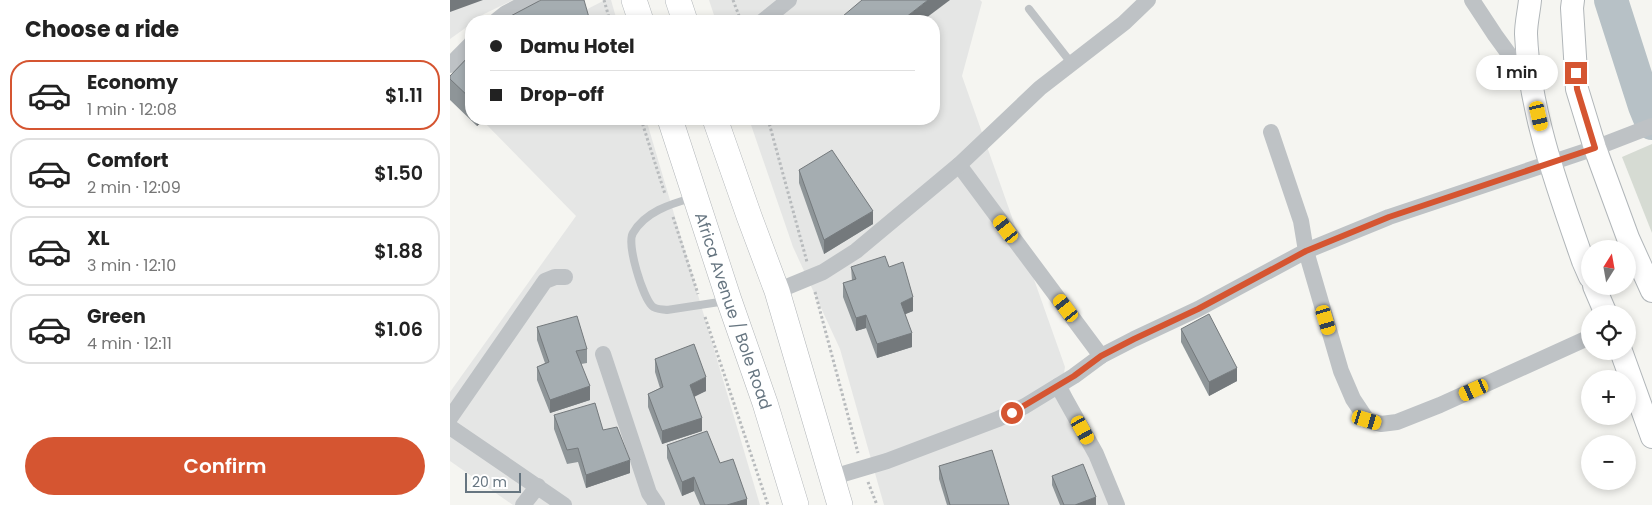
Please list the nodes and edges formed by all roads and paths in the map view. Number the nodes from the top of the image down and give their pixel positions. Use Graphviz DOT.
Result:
graph roads {
  1 [pos="531,0"];
  2 [pos="604,0"];
  3 [pos="634,0"];
  4 [pos="678,0"];
  5 [pos="733,0"];
  6 [pos="789,0"];
  7 [pos="1148,0"];
  8 [pos="1472,0"];
  9 [pos="1530,0"];
  10 [pos="1574,0"];
  11 [pos="1029,9"];
  12 [pos="504,15"];
  13 [pos="608,15"];
  14 [pos="639,15"];
  15 [pos="683,15"];
  16 [pos="739,15"];
  17 [pos="770,15"];
  18 [pos="465,50"];
  19 [pos="1072,64"];
  20 [pos="450,65"];
  21 [pos="1532,84"];
  22 [pos="672,125"];
  23 [pos="717,125"];
  24 [pos="770,125"];
  25 [pos="1652,126"];
  26 [pos="1271,132"];
  27 [pos="1595,148"];
  28 [pos="1549,163"];
  29 [pos="959,165"];
  30 [pos="696,196"];
  31 [pos="1306,251"];
  32 [pos="1581,256"];
  33 [pos="565,277"];
  34 [pos="811,278"];
  35 [pos="777,291"];
  36 [pos="1652,291"];
  37 [pos="729,300"];
  38 [pos="1581,341"];
  39 [pos="603,354"];
  40 [pos="1101,356"];
  41 [pos="1624,360"];
  42 [pos="1058,386"];
  43 [pos="450,418"];
  44 [pos="450,427"];
  45 [pos="1652,437"];
  46 [pos="862,468"];
  47 [pos="833,477"];
  48 [pos="538,486"];
  49 [pos="794,504"];
  50 [pos="523,505"];
  51 [pos="564,505"];
  52 [pos="657,505"];
  53 [pos="840,505"];
  54 [pos="877,505"];
  55 [pos="1117,505"];
  1 -- 12 [label="street"];
  2 -- 13 [label="path"];
  3 -- 14 [label="main road"];
  4 -- 15 [label="main road"];
  5 -- 16 [label="path"];
  6 -- 17 [label="street"];
  7 -- 19 [label="street"];
  8 -- 21 [label="street"];
  9 -- 21 [label="main road"];
  10 -- 27 [label="main road"];
  11 -- 19 [label="lane"];
  18 -- 20 [label="street"];
  19 -- 29 [label="street"];
  21 -- 28 [label="main road"];
  22 -- 30 [label="main road, Africa Avenue / Bole Road"];
  23 -- 35 [label="main road"];
  24 -- 34 [label="path"];
  25 -- 27 [label="street"];
  26 -- 31 [label="street"];
  27 -- 28 [label="street"];
  27 -- 36 [label="main road"];
  28 -- 31 [label="street"];
  28 -- 32 [label="main road"];
  29 -- 34 [label="street"];
  29 -- 40 [label="street"];
  30 -- 37 [label="main road, Africa Avenue / Bole Road"];
  30 -- 37 [label="lane"];
  31 -- 38 [label="street"];
  31 -- 40 [label="street"];
  33 -- 43 [label="street"];
  34 -- 35 [label="street"];
  34 -- 46 [label="path"];
  35 -- 47 [label="main road"];
  37 -- 49 [label="main road, Africa Avenue / Bole Road"];
  39 -- 52 [label="street"];
  40 -- 42 [label="street"];
  41 -- 45 [label="main road"];
  42 -- 46 [label="street"];
  42 -- 55 [label="street"];
  44 -- 48 [label="street"];
  46 -- 47 [label="street"];
  46 -- 54 [label="path"];
  47 -- 53 [label="main road"];
  48 -- 50 [label="street"];
  48 -- 51 [label="street"];
}
